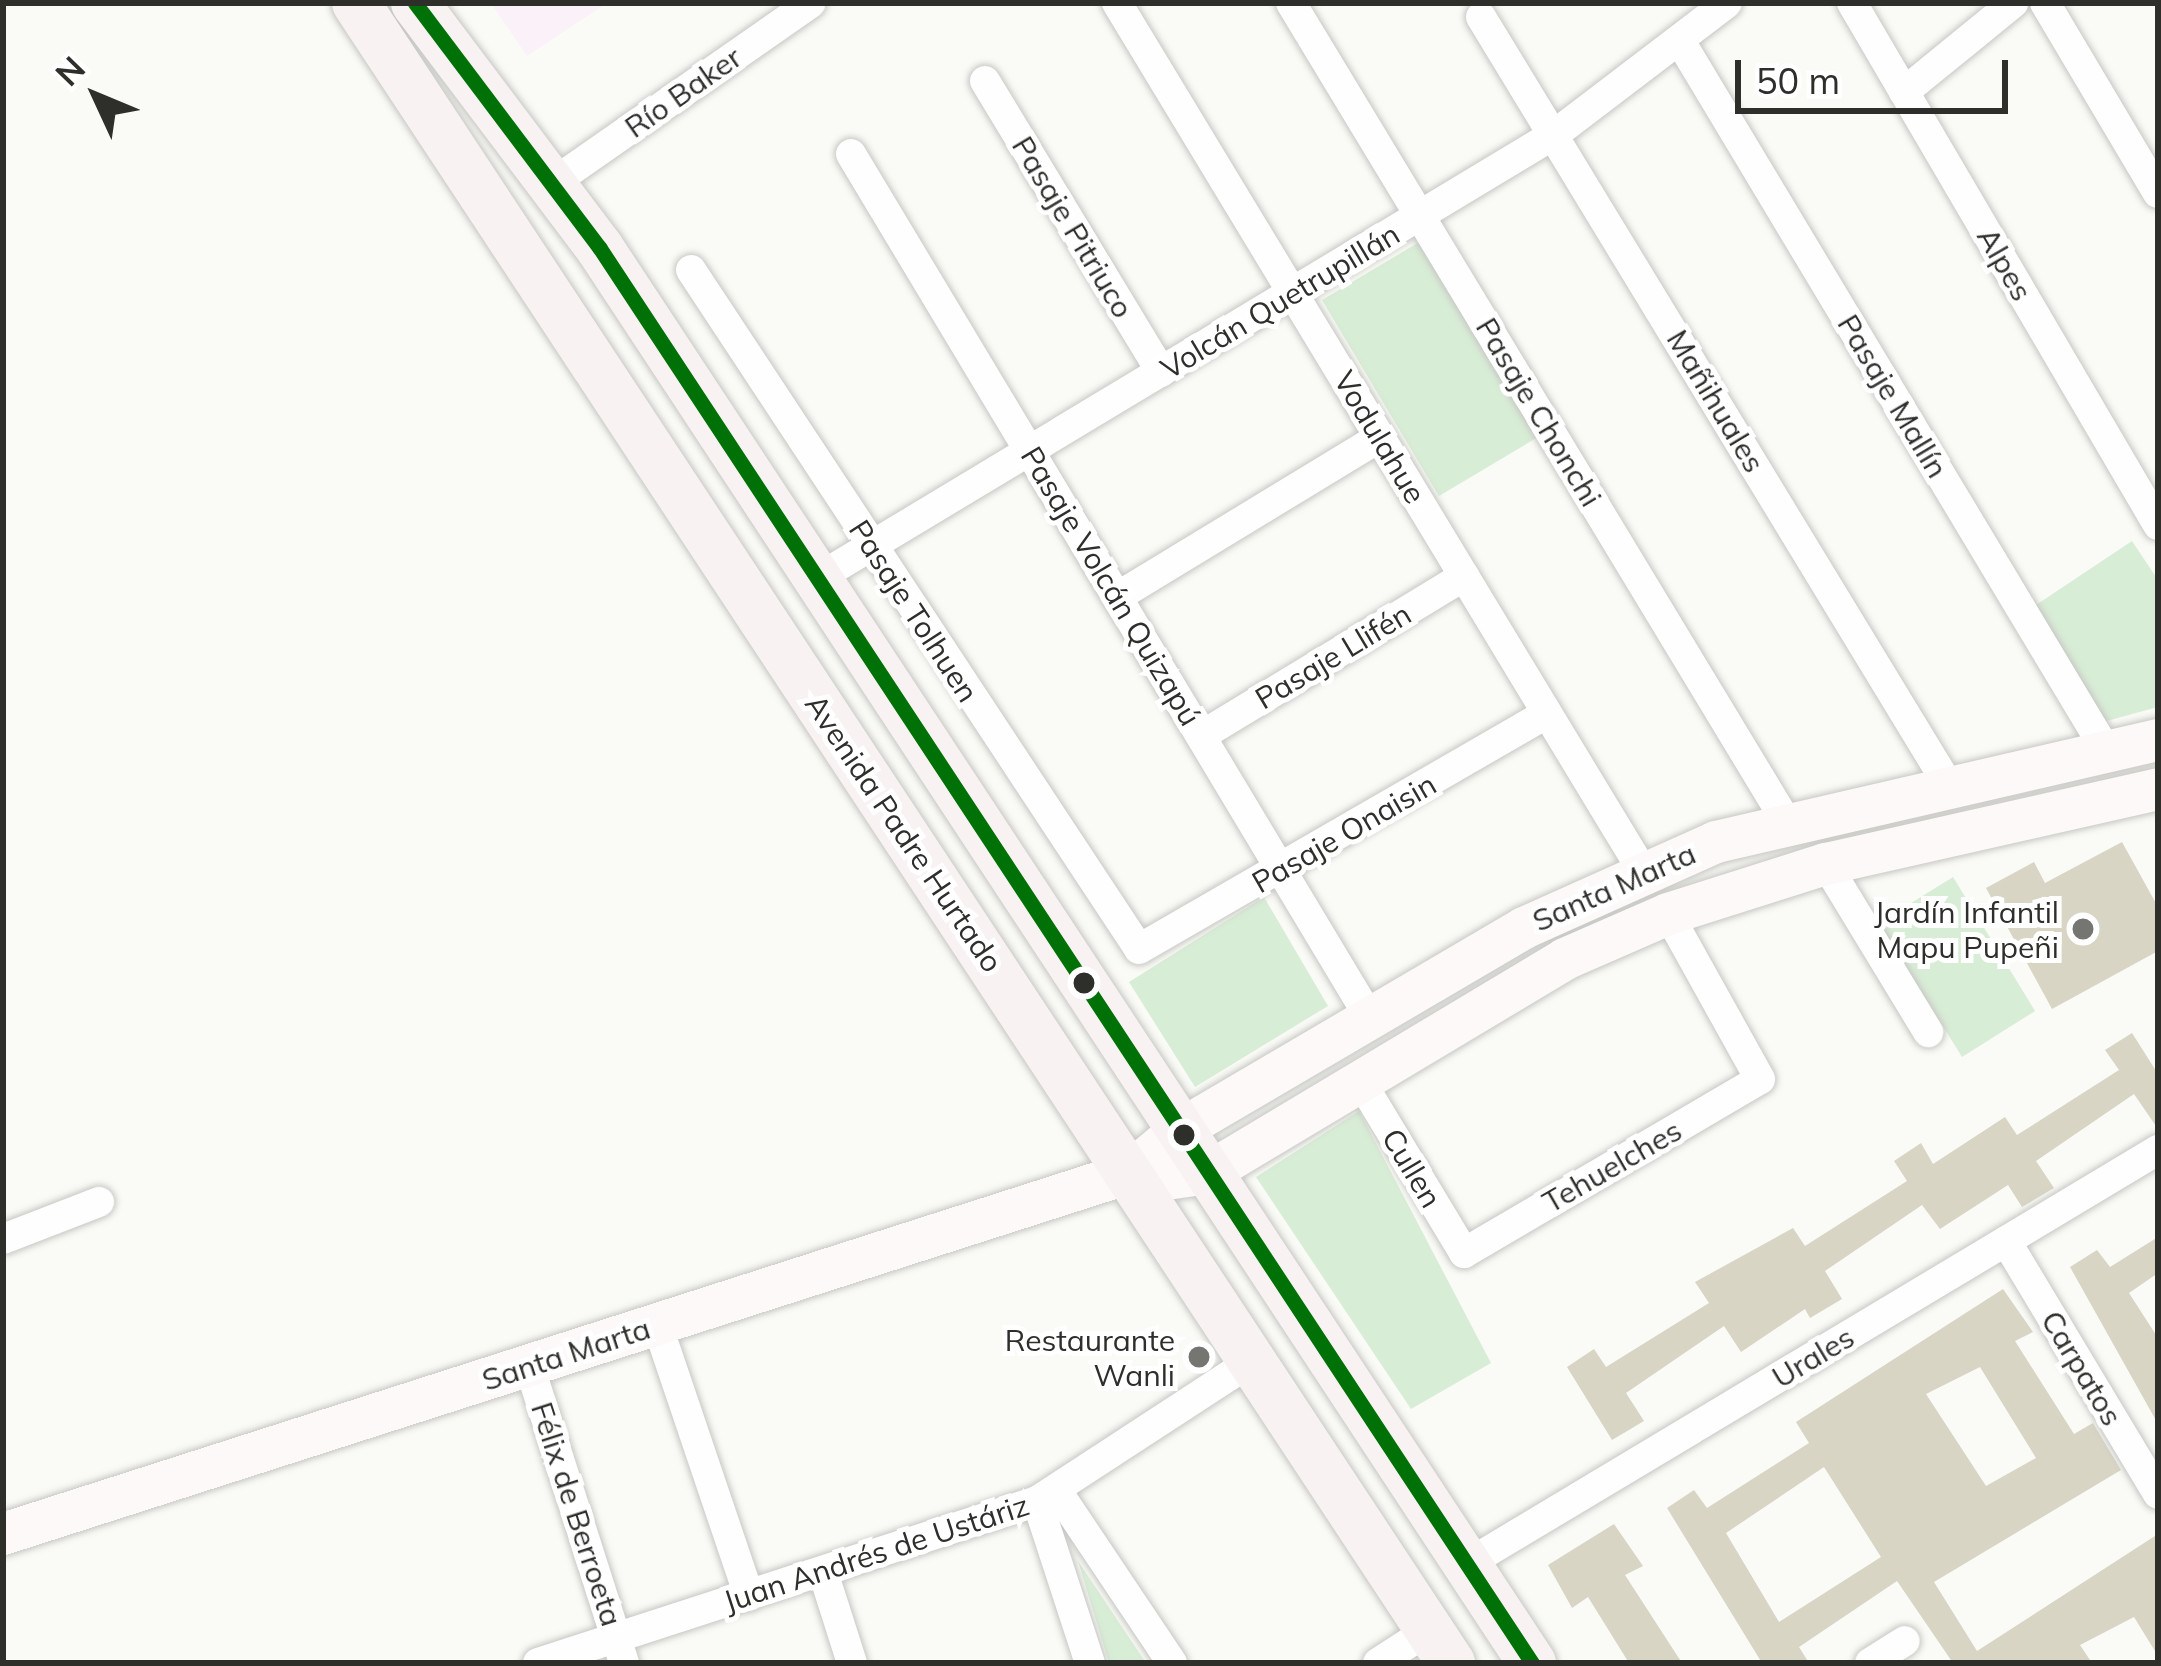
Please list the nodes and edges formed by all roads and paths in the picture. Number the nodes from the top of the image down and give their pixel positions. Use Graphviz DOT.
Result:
graph roads {
  1 [pos="356,3"];
  2 [pos="415,3"];
  3 [pos="811,3"];
  4 [pos="1117,3"];
  5 [pos="1291,3"];
  6 [pos="1727,3"];
  7 [pos="1852,3"];
  8 [pos="2013,3"];
  9 [pos="2044,3"];
  10 [pos="1480,17"];
  11 [pos="1680,40"];
  12 [pos="985,82"];
  13 [pos="1904,92"];
  14 [pos="1555,134"];
  15 [pos="851,154"];
  16 [pos="554,182"];
  17 [pos="2158,193"];
  18 [pos="1420,216"];
  19 [pos="691,270"];
  20 [pos="1293,293"];
  21 [pos="1161,372"];
  22 [pos="1380,437"];
  23 [pos="1030,451"];
  24 [pos="2158,525"];
  25 [pos="872,546"];
  26 [pos="1464,576"];
  27 [pos="818,578"];
  28 [pos="1117,597"];
  29 [pos="1547,713"];
  30 [pos="1201,736"];
  31 [pos="2158,740"];
  32 [pos="2107,752"];
  33 [pos="1949,786"];
  34 [pos="2158,789"];
  35 [pos="1786,821"];
  36 [pos="1826,864"];
  37 [pos="1282,870"];
  38 [pos="1642,870"];
  39 [pos="1668,914"];
  40 [pos="1139,949"];
  41 [pos="1370,1018"];
  42 [pos="1928,1032"];
  43 [pos="1360,1082"];
  44 [pos="1180,1130"];
  45 [pos="2158,1150"];
  46 [pos="1129,1173"];
  47 [pos="1208,1173"];
  48 [pos="99,1202"];
  49 [pos="3,1239"];
  50 [pos="2006,1241"];
  51 [pos="1464,1253"];
  52 [pos="657,1324"];
  53 [pos="1253,1360"];
  54 [pos="529,1366"];
  55 [pos="2158,1495"];
  56 [pos="1047,1496"];
  57 [pos="3,1534"];
  58 [pos="1467,1564"];
  59 [pos="823,1573"];
  60 [pos="749,1596"];
  61 [pos="1905,1641"];
  62 [pos="1440,1646"];
  63 [pos="621,1650"];
  64 [pos="538,1663"];
  65 [pos="852,1663"];
  66 [pos="1090,1663"];
  67 [pos="1172,1663"];
  68 [pos="1378,1663"];
  69 [pos="1532,1663"];
  70 [pos="1870,1663"];
  1 -- 46 [label="main road, Avenida Padre Hurtado"];
  2 -- 16 [label="main road"];
  3 -- 16 [label="street, Río Baker"];
  4 -- 20 [label="street, Vodulahue"];
  5 -- 18 [label="street, Pasaje Chonchi"];
  6 -- 11 [label="street, Volcán Quetrupillán"];
  7 -- 13 [label="street, Alpes"];
  8 -- 13 [label="street"];
  9 -- 17 [label="street"];
  10 -- 14 [label="street, Mañihuales"];
  11 -- 14 [label="street, Volcán Quetrupillán"];
  11 -- 32 [label="street, Pasaje Mallín"];
  12 -- 21 [label="street, Pasaje Pitriuco"];
  13 -- 24 [label="street, Alpes"];
  14 -- 18 [label="street, Volcán Quetrupillán"];
  14 -- 33 [label="street, Mañihuales"];
  15 -- 23 [label="street, Pasaje Volcán Quizapú"];
  16 -- 27 [label="main road"];
  18 -- 20 [label="street, Volcán Quetrupillán"];
  18 -- 35 [label="street, Pasaje Chonchi"];
  19 -- 25 [label="street, Pasaje Tolhuen"];
  20 -- 21 [label="street, Volcán Quetrupillán"];
  20 -- 22 [label="street, Vodulahue"];
  21 -- 23 [label="street, Volcán Quetrupillán"];
  22 -- 26 [label="street, Vodulahue"];
  22 -- 28 [label="street"];
  23 -- 25 [label="street, Volcán Quetrupillán"];
  23 -- 28 [label="street, Pasaje Volcán Quizapú"];
  25 -- 27 [label="street, Volcán Quetrupillán"];
  25 -- 40 [label="street, Pasaje Tolhuen"];
  26 -- 29 [label="street, Vodulahue"];
  26 -- 30 [label="street, Pasaje Llifén"];
  27 -- 44 [label="main road"];
  28 -- 30 [label="street, Pasaje Volcán Quizapú"];
  29 -- 37 [label="street, Pasaje Onaisin"];
  29 -- 38 [label="street, Vodulahue"];
  30 -- 37 [label="street, Pasaje Volcán Quizapú"];
  31 -- 32 [label="street, Santa Marta"];
  32 -- 33 [label="street, Santa Marta"];
  33 -- 35 [label="street, Santa Marta"];
  34 -- 36 [label="street, Santa Marta"];
  35 -- 38 [label="street, Santa Marta"];
  36 -- 39 [label="street, Santa Marta"];
  36 -- 42 [label="street"];
  37 -- 40 [label="street, Pasaje Onaisin"];
  37 -- 41 [label="street, Pasaje Volcán Quizapú"];
  38 -- 41 [label="street, Santa Marta"];
  39 -- 43 [label="street, Santa Marta"];
  39 -- 51 [label="street, Tehuelches"];
  41 -- 44 [label="street, Santa Marta"];
  43 -- 47 [label="street, Santa Marta"];
  43 -- 51 [label="street, Cullen"];
  44 -- 46 [label="street, Santa Marta"];
  44 -- 47 [label="main road"];
  45 -- 50 [label="street, Urales"];
  46 -- 47 [label="street, Santa Marta"];
  46 -- 52 [label="street, Santa Marta"];
  46 -- 53 [label="main road, Avenida Padre Hurtado"];
  47 -- 58 [label="main road"];
  48 -- 49 [label="street"];
  50 -- 55 [label="street, Carpatos"];
  50 -- 58 [label="street, Urales"];
  52 -- 54 [label="street, Santa Marta"];
  52 -- 60 [label="street"];
  53 -- 56 [label="street, Juan Andrés de Ustáriz"];
  53 -- 62 [label="main road, Avenida Padre Hurtado"];
  54 -- 57 [label="street, Santa Marta"];
  54 -- 63 [label="street, Félix de Berroeta"];
  56 -- 59 [label="street, Juan Andrés de Ustáriz"];
  56 -- 66 [label="street"];
  56 -- 67 [label="street"];
  58 -- 69 [label="main road"];
  59 -- 60 [label="street, Juan Andrés de Ustáriz"];
  59 -- 65 [label="street"];
  60 -- 63 [label="street, Juan Andrés de Ustáriz"];
  61 -- 70 [label="street"];
  62 -- 68 [label="street"];
  63 -- 64 [label="street, Juan Andrés de Ustáriz"];
}
